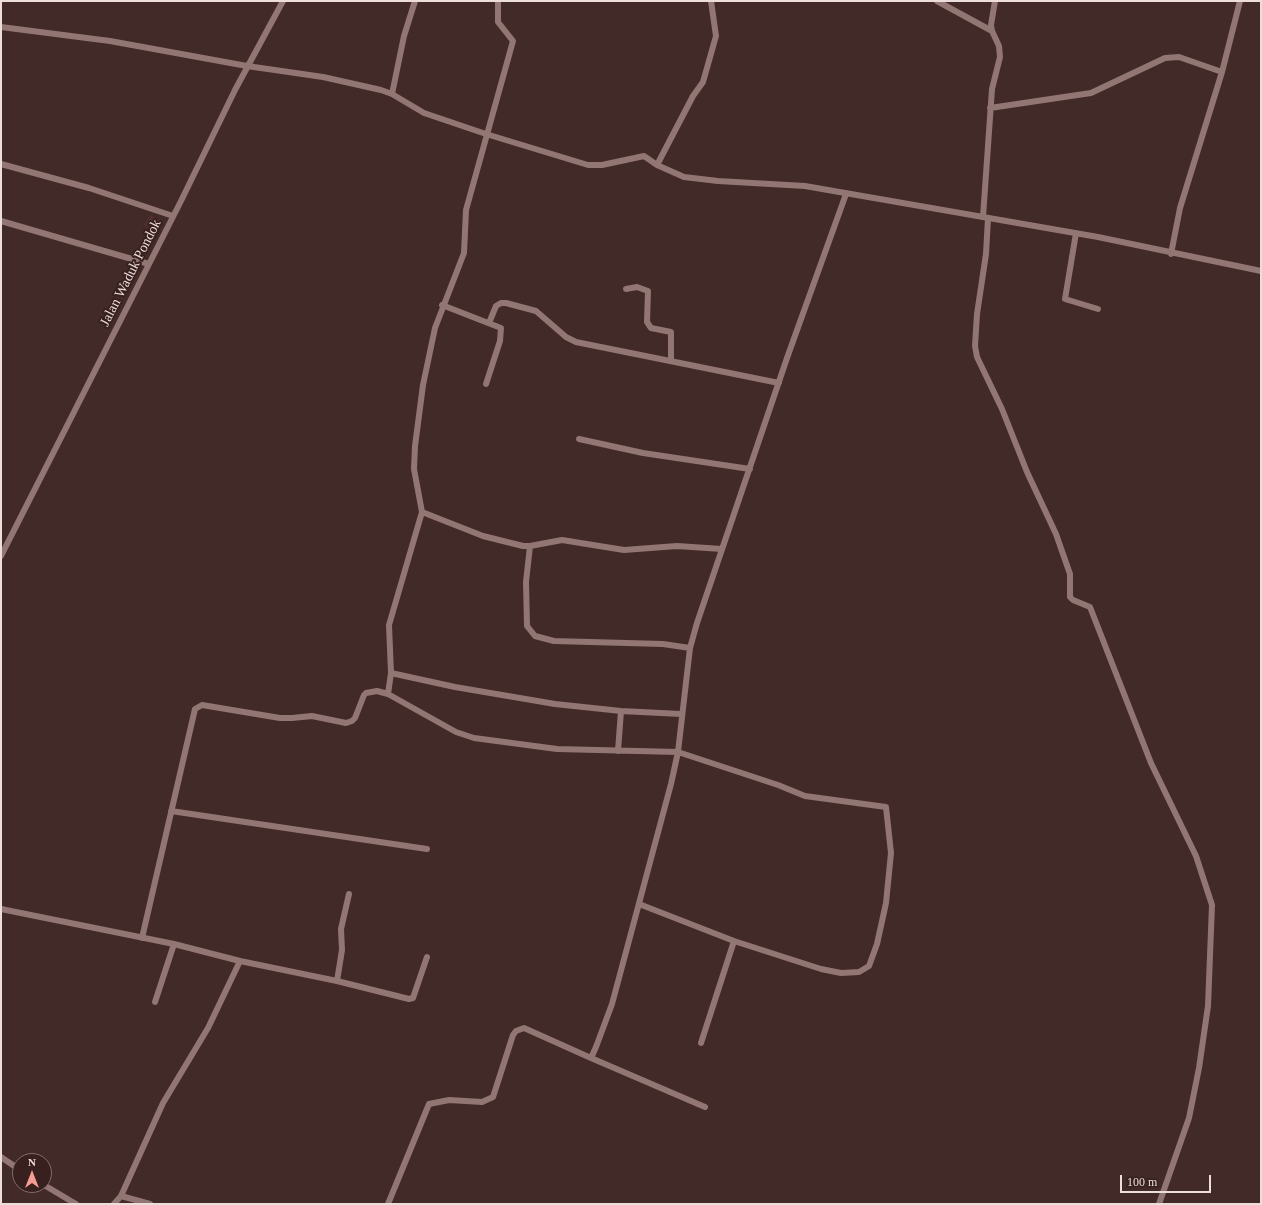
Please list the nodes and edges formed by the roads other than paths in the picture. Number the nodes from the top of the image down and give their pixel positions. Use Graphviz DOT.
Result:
graph roads {
  1 [pos="283,1"];
  2 [pos="415,1"];
  3 [pos="498,1"];
  4 [pos="711,1"];
  5 [pos="937,1"];
  6 [pos="995,1"];
  7 [pos="1240,1"];
  8 [pos="1,27"];
  9 [pos="992,31"];
  10 [pos="247,66"];
  11 [pos="1222,72"];
  12 [pos="392,94"];
  13 [pos="990,108"];
  14 [pos="486,134"];
  15 [pos="1,164"];
  16 [pos="657,165"];
  17 [pos="846,194"];
  18 [pos="173,216"];
  19 [pos="986,217"];
  20 [pos="1,221"];
  21 [pos="1076,233"];
  22 [pos="1171,254"];
  23 [pos="149,264"];
  24 [pos="1261,271"];
  25 [pos="626,289"];
  26 [pos="442,305"];
  27 [pos="1098,309"];
  28 [pos="489,323"];
  29 [pos="671,361"];
  30 [pos="778,383"];
  31 [pos="486,384"];
  32 [pos="579,440"];
  33 [pos="750,469"];
  34 [pos="422,512"];
  35 [pos="530,546"];
  36 [pos="722,549"];
  37 [pos="1,556"];
  38 [pos="690,648"];
  39 [pos="391,673"];
  40 [pos="388,694"];
  41 [pos="621,711"];
  42 [pos="681,714"];
  43 [pos="618,751"];
  44 [pos="678,752"];
  45 [pos="171,811"];
  46 [pos="427,849"];
  47 [pos="349,894"];
  48 [pos="639,904"];
  49 [pos="1,909"];
  50 [pos="142,938"];
  51 [pos="734,941"];
  52 [pos="174,944"];
  53 [pos="427,957"];
  54 [pos="240,961"];
  55 [pos="337,981"];
  56 [pos="154,1002"];
  57 [pos="701,1042"];
  58 [pos="591,1058"];
  59 [pos="705,1107"];
  60 [pos="1,1157"];
  61 [pos="12,1165"];
  62 [pos="52,1190"];
  63 [pos="121,1196"];
  64 [pos="76,1204"];
  65 [pos="114,1204"];
  66 [pos="150,1204"];
  67 [pos="388,1204"];
  68 [pos="1159,1204"];
  1 -- 10 [label="street, Jalan Waduk Pondok"];
  2 -- 12 [label="street"];
  3 -- 14 [label="street"];
  4 -- 16 [label="street"];
  5 -- 9 [label="street"];
  6 -- 9 [label="street"];
  7 -- 11 [label="street"];
  8 -- 10 [label="street"];
  9 -- 13 [label="street"];
  10 -- 12 [label="street"];
  10 -- 18 [label="street, Jalan Waduk Pondok"];
  11 -- 13 [label="street"];
  11 -- 22 [label="street"];
  12 -- 14 [label="street"];
  13 -- 19 [label="street"];
  14 -- 16 [label="street"];
  14 -- 26 [label="street"];
  15 -- 18 [label="street"];
  16 -- 17 [label="street"];
  17 -- 19 [label="street"];
  17 -- 30 [label="street"];
  18 -- 23 [label="street, Jalan Waduk Pondok"];
  19 -- 21 [label="street"];
  19 -- 68 [label="street"];
  20 -- 23 [label="street"];
  21 -- 22 [label="street"];
  21 -- 27 [label="street"];
  22 -- 24 [label="street"];
  23 -- 37 [label="street, Jalan Waduk Pondok"];
  25 -- 29 [label="street"];
  26 -- 28 [label="street"];
  26 -- 34 [label="street"];
  28 -- 29 [label="street"];
  28 -- 31 [label="street"];
  29 -- 30 [label="street"];
  30 -- 33 [label="street"];
  32 -- 33 [label="street"];
  33 -- 36 [label="street"];
  34 -- 35 [label="street"];
  34 -- 39 [label="street"];
  35 -- 36 [label="street"];
  35 -- 38 [label="street"];
  36 -- 38 [label="street"];
  38 -- 42 [label="street"];
  39 -- 40 [label="street"];
  39 -- 41 [label="street"];
  40 -- 43 [label="street"];
  40 -- 45 [label="street"];
  41 -- 42 [label="street"];
  41 -- 43 [label="street"];
  42 -- 44 [label="street"];
  43 -- 44 [label="street"];
  44 -- 48 [label="street"];
  44 -- 51 [label="street"];
  45 -- 46 [label="street"];
  45 -- 50 [label="street"];
  47 -- 55 [label="street"];
  48 -- 51 [label="street"];
  48 -- 58 [label="street"];
  49 -- 50 [label="street"];
  50 -- 52 [label="street"];
  51 -- 57 [label="street"];
  52 -- 54 [label="street"];
  52 -- 56 [label="street"];
  53 -- 55 [label="street"];
  54 -- 55 [label="street"];
  54 -- 63 [label="street"];
  58 -- 59 [label="street"];
  58 -- 67 [label="street"];
  60 -- 61 [label="street"];
  62 -- 64 [label="street"];
  63 -- 65 [label="street"];
  63 -- 66 [label="street"];
}
